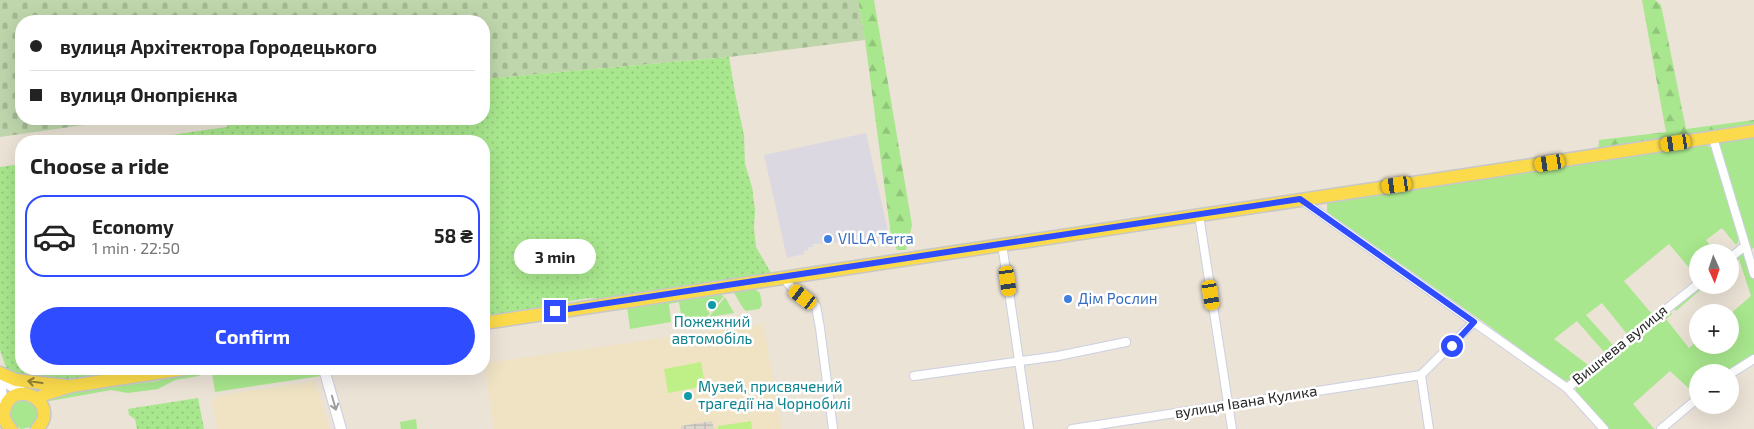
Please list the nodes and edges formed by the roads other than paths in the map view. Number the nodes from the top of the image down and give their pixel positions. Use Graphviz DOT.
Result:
graph roads {
  1 [pos="1754,131"];
  2 [pos="1713,138"];
  3 [pos="1300,199"];
  4 [pos="1199,215"];
  5 [pos="1002,244"];
  6 [pos="1745,246"];
  7 [pos="1739,251"];
  8 [pos="1754,274"];
  9 [pos="782,276"];
  10 [pos="1689,291"];
  11 [pos="490,321"];
  12 [pos="1474,322"];
  13 [pos="1126,342"];
  14 [pos="1754,359"];
  15 [pos="1020,361"];
  16 [pos="1739,368"];
  17 [pos="0,374"];
  18 [pos="143,375"];
  19 [pos="326,375"];
  20 [pos="1421,375"];
  21 [pos="914,376"];
  22 [pos="71,386"];
  23 [pos="0,387"];
  24 [pos="1567,388"];
  25 [pos="24,394"];
  26 [pos="37,399"];
  27 [pos="1228,405"];
  28 [pos="1689,406"];
  29 [pos="44,416"];
  30 [pos="6,422"];
  31 [pos="37,429"];
  32 [pos="46,429"];
  33 [pos="341,429"];
  34 [pos="833,429"];
  35 [pos="1029,429"];
  36 [pos="1072,429"];
  37 [pos="1232,429"];
  38 [pos="1430,429"];
  39 [pos="1604,429"];
  40 [pos="1661,429"];
  1 -- 2 [label="main road"];
  2 -- 3 [label="main road"];
  2 -- 6 [label="street"];
  3 -- 4 [label="main road"];
  3 -- 12 [label="street"];
  4 -- 5 [label="main road"];
  4 -- 27 [label="street"];
  5 -- 9 [label="main road"];
  5 -- 15 [label="street"];
  6 -- 7 [label="street"];
  6 -- 8 [label="street"];
  9 -- 11 [label="main road"];
  9 -- 34 [label="street"];
  10 -- 24 [label="street, Вишнева вулиця"];
  12 -- 20 [label="street"];
  12 -- 24 [label="street"];
  13 -- 15 [label="street"];
  14 -- 16 [label="street"];
  15 -- 21 [label="street"];
  15 -- 35 [label="street"];
  22 -- 17 [label="main road, one-way"];
  17 -- 25 [label="main road"];
  18 -- 22 [label="main road"];
  19 -- 33 [label="street, one-way"];
  20 -- 27 [label="street, вулиця Івана Кулика"];
  20 -- 38 [label="street"];
  22 -- 26 [label="main road"];
  23 -- 30 [label="main road"];
  24 -- 39 [label="street"];
  25 -- 26 [label="main road"];
  25 -- 30 [label="main road"];
  26 -- 29 [label="main road"];
  27 -- 36 [label="street, вулиця Івана Кулика"];
  27 -- 37 [label="street"];
  28 -- 40 [label="street"];
  29 -- 31 [label="main road"];
  29 -- 32 [label="street"];
}
